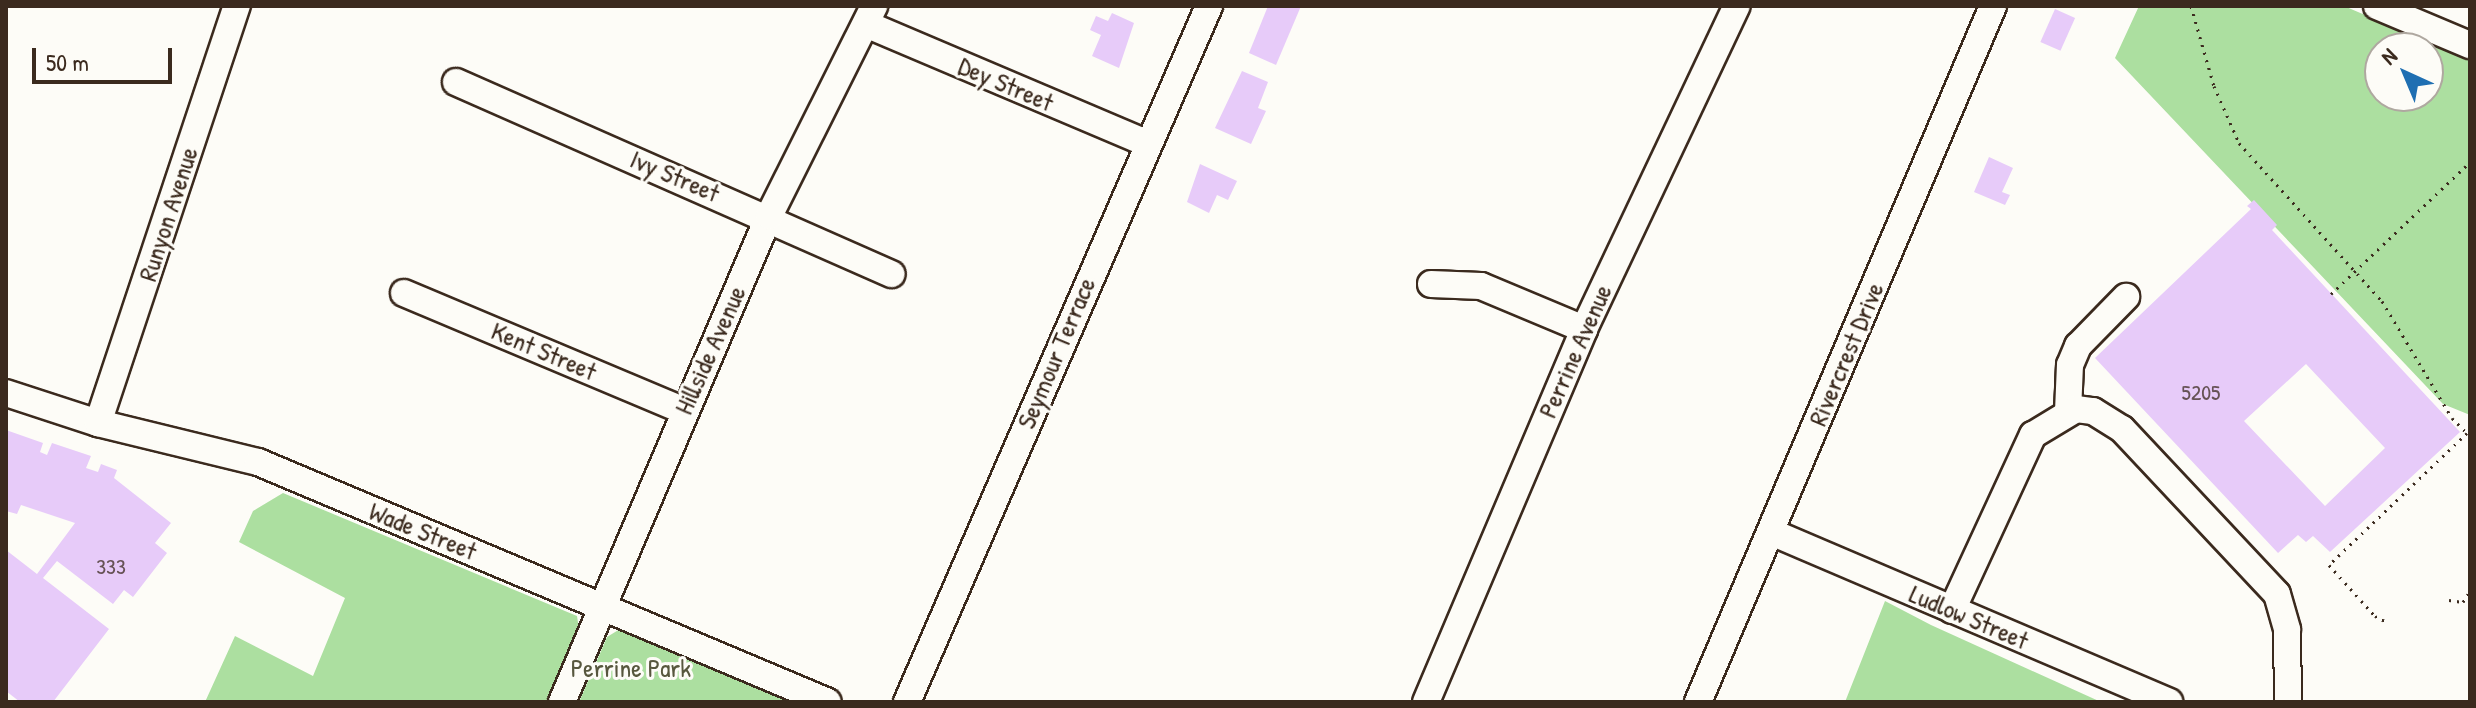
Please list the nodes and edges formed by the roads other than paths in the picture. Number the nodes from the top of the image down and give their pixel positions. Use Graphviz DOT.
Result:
graph roads {
  1 [pos="237,6"];
  2 [pos="1209,6"];
  3 [pos="1737,6"];
  4 [pos="1993,6"];
  5 [pos="2377,6"];
  6 [pos="870,15"];
  7 [pos="2470,45"];
  8 [pos="456,82"];
  9 [pos="1146,143"];
  10 [pos="769,216"];
  11 [pos="892,274"];
  12 [pos="1431,284"];
  13 [pos="404,293"];
  14 [pos="2126,297"];
  15 [pos="1584,329"];
  16 [pos="6,393"];
  17 [pos="683,410"];
  18 [pos="2068,412"];
  19 [pos="98,423"];
  20 [pos="1771,532"];
  21 [pos="603,605"];
  22 [pos="1952,610"];
  23 [pos="562,702"];
  24 [pos="828,702"];
  25 [pos="907,702"];
  26 [pos="1426,702"];
  27 [pos="1698,702"];
  28 [pos="2169,702"];
  29 [pos="2288,702"];
  1 -- 19 [label="street, Runyon Avenue"];
  2 -- 9 [label="street, Seymour Terrace"];
  3 -- 15 [label="street, Perrine Avenue"];
  4 -- 20 [label="street, Rivercrest Drive"];
  5 -- 7 [label="street"];
  6 -- 9 [label="street, Dey Street"];
  6 -- 10 [label="street, Hillside Avenue"];
  8 -- 10 [label="street, Ivy Street"];
  9 -- 25 [label="street, Seymour Terrace"];
  10 -- 11 [label="street, Ivy Street"];
  10 -- 17 [label="street, Hillside Avenue"];
  12 -- 15 [label="street"];
  13 -- 17 [label="street, Kent Street"];
  14 -- 18 [label="street"];
  15 -- 26 [label="street, Perrine Avenue"];
  16 -- 19 [label="street, Wade Street"];
  17 -- 21 [label="street, Hillside Avenue"];
  18 -- 22 [label="street"];
  18 -- 29 [label="street"];
  19 -- 21 [label="street, Wade Street"];
  20 -- 22 [label="street, Ludlow Street"];
  20 -- 27 [label="street, Rivercrest Drive"];
  21 -- 23 [label="street, Hillside Avenue"];
  21 -- 24 [label="street, Wade Street"];
  22 -- 28 [label="street, Ludlow Street"];
}
